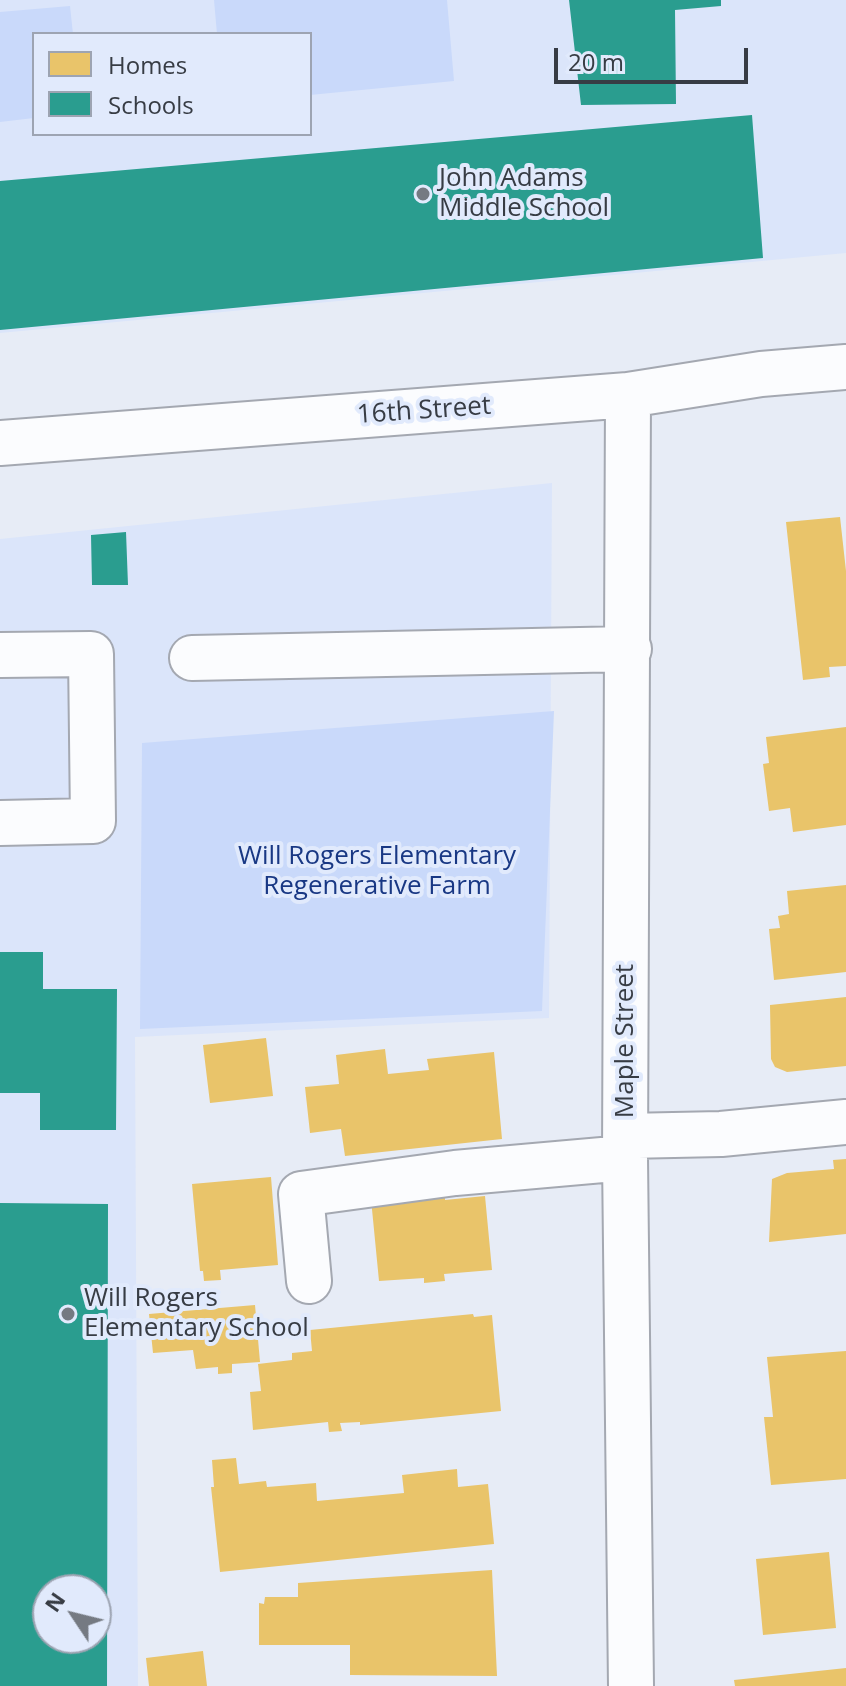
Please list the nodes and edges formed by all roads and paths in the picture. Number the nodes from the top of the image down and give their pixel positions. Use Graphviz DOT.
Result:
graph roads {
  1 [pos="846,367"];
  2 [pos="628,395"];
  3 [pos="0,443"];
  4 [pos="629,649"];
  5 [pos="0,655"];
  6 [pos="192,658"];
  7 [pos="0,823"];
  8 [pos="846,1122"];
  9 [pos="626,1147"];
  10 [pos="309,1281"];
  11 [pos="631,1686"];
  1 -- 2 [label="street, 16th Street"];
  2 -- 3 [label="street, 16th Street"];
  2 -- 4 [label="street, Maple Street"];
  4 -- 6 [label="street"];
  4 -- 9 [label="street, Maple Street"];
  5 -- 7 [label="street"];
  8 -- 9 [label="street"];
  9 -- 10 [label="street"];
  9 -- 11 [label="street, Maple Street"];
}
